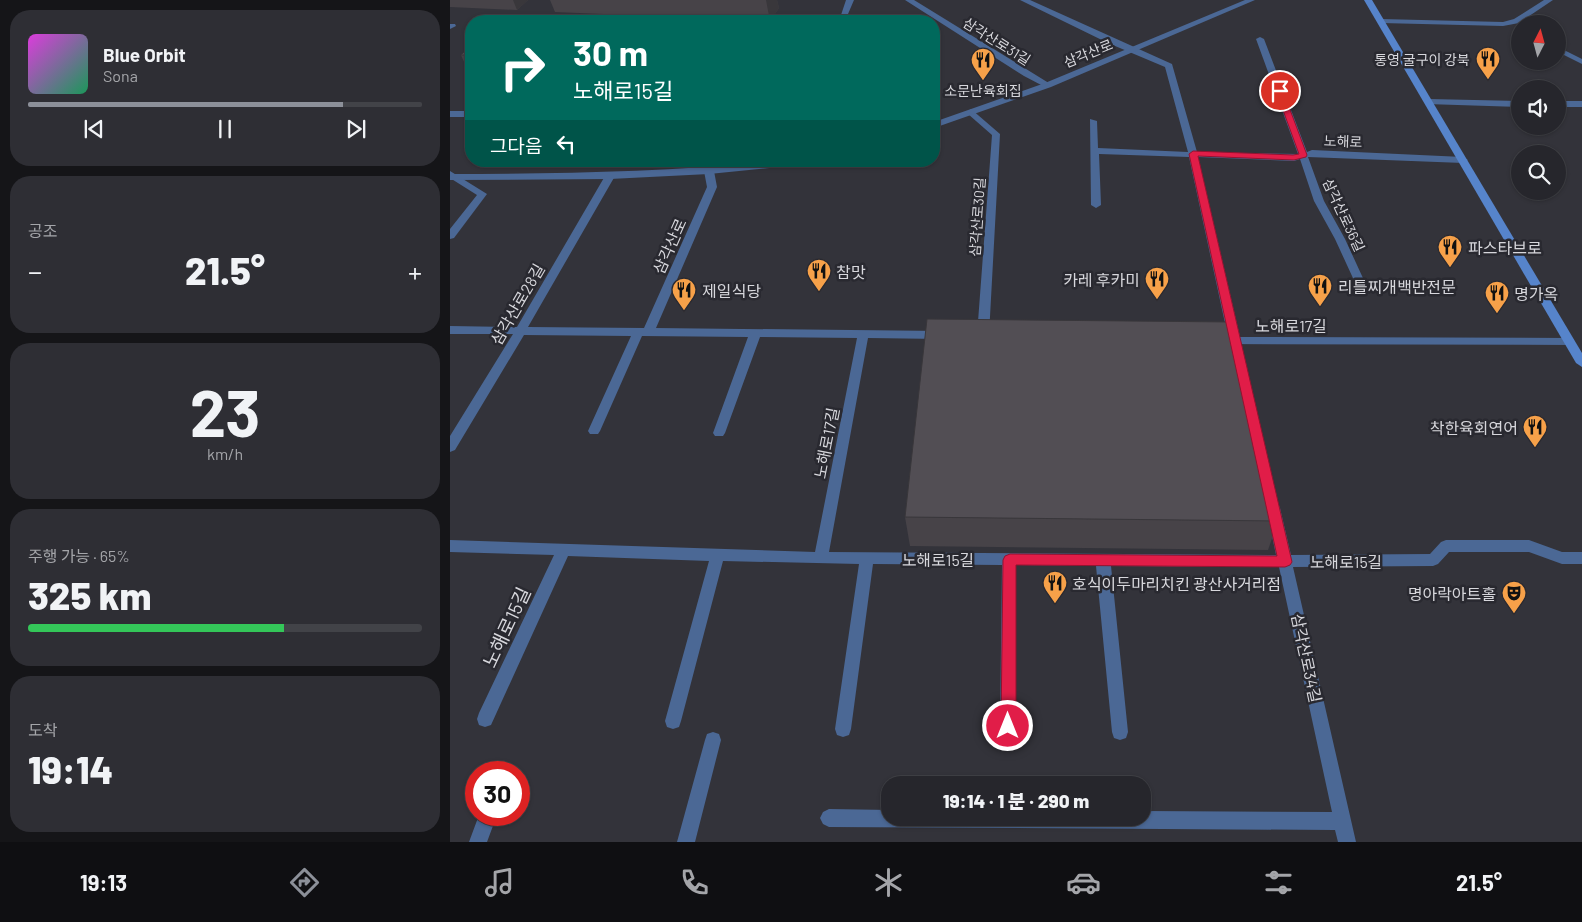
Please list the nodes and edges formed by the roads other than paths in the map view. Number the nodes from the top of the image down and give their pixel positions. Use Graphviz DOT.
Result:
graph roads {
  1 [pos="850,0"];
  2 [pos="908,0"];
  3 [pos="1024,0"];
  4 [pos="1251,0"];
  5 [pos="1368,0"];
  6 [pos="1549,0"];
  7 [pos="844,15"];
  8 [pos="932,15"];
  9 [pos="940,20"];
  10 [pos="1381,21"];
  11 [pos="1510,23"];
  12 [pos="1260,39"];
  13 [pos="1133,50"];
  14 [pos="1566,53"];
  15 [pos="1582,62"];
  16 [pos="1048,85"];
  17 [pos="1429,102"];
  18 [pos="1511,104"];
  19 [pos="1578,104"];
  20 [pos="971,112"];
  21 [pos="450,114"];
  22 [pos="465,114"];
  23 [pos="1582,114"];
  24 [pos="1093,120"];
  25 [pos="940,123"];
  26 [pos="1094,151"];
  27 [pos="1193,154"];
  28 [pos="1303,155"];
  29 [pos="1463,160"];
  30 [pos="741,167"];
  31 [pos="709,171"];
  32 [pos="452,176"];
  33 [pos="610,176"];
  34 [pos="1096,205"];
  35 [pos="450,236"];
  36 [pos="1363,289"];
  37 [pos="450,330"];
  38 [pos="520,331"];
  39 [pos="643,333"];
  40 [pos="755,334"];
  41 [pos="863,334"];
  42 [pos="953,335"];
  43 [pos="983,335"];
  44 [pos="1205,340"];
  45 [pos="1569,342"];
  46 [pos="1236,346"];
  47 [pos="1582,363"];
  48 [pos="594,430"];
  49 [pos="719,433"];
  50 [pos="450,447"];
  51 [pos="1270,494"];
  52 [pos="450,546"];
  53 [pos="563,551"];
  54 [pos="718,555"];
  55 [pos="821,558"];
  56 [pos="1582,558"];
  57 [pos="866,559"];
  58 [pos="1010,560"];
  59 [pos="1103,560"];
  60 [pos="1285,562"];
  61 [pos="485,719"];
  62 [pos="673,722"];
  63 [pos="1008,726"];
  64 [pos="843,729"];
  65 [pos="1120,732"];
  66 [pos="712,740"];
  67 [pos="829,818"];
  68 [pos="1343,821"];
  69 [pos="484,826"];
  70 [pos="478,842"];
  71 [pos="686,842"];
  72 [pos="1347,842"];
  1 -- 7 [label="street"];
  2 -- 8 [label="street, 삼각산로31길"];
  3 -- 13 [label="street"];
  4 -- 13 [label="street, 삼각산로"];
  5 -- 10 [label="main road"];
  6 -- 11 [label="street"];
  9 -- 16 [label="street, 삼각산로31길"];
  10 -- 11 [label="street"];
  10 -- 17 [label="main road"];
  12 -- 28 [label="street, 삼각산로36길"];
  13 -- 16 [label="street, 삼각산로"];
  13 -- 27 [label="street"];
  14 -- 15 [label="street"];
  16 -- 20 [label="street, 삼각산로"];
  17 -- 18 [label="street"];
  17 -- 29 [label="main road"];
  19 -- 23 [label="street"];
  20 -- 25 [label="street, 삼각산로"];
  20 -- 43 [label="street, 삼각산로30길"];
  21 -- 22 [label="street"];
  24 -- 26 [label="street"];
  26 -- 27 [label="street, 노해로"];
  26 -- 34 [label="street"];
  27 -- 28 [label="street, 노해로"];
  27 -- 46 [label="street"];
  28 -- 29 [label="street, 노해로"];
  28 -- 36 [label="street, 삼각산로36길"];
  29 -- 45 [label="main road"];
  30 -- 31 [label="street"];
  31 -- 33 [label="street"];
  31 -- 39 [label="street, 삼각산로"];
  32 -- 33 [label="street"];
  32 -- 35 [label="street"];
  33 -- 38 [label="street, 삼각산로28길"];
  37 -- 38 [label="street"];
  38 -- 39 [label="street"];
  38 -- 50 [label="street, 삼각산로28길"];
  39 -- 40 [label="street"];
  39 -- 48 [label="street"];
  40 -- 41 [label="street"];
  40 -- 49 [label="street"];
  41 -- 42 [label="street"];
  41 -- 55 [label="street, 노해로17길"];
  44 -- 46 [label="street, 노해로17길"];
  45 -- 46 [label="street, 노해로17길"];
  45 -- 47 [label="main road"];
  51 -- 60 [label="street, 삼각산로34길"];
  52 -- 53 [label="street, 노해로15길"];
  53 -- 54 [label="street, 노해로15길"];
  53 -- 61 [label="street, 노해로15길"];
  54 -- 55 [label="street, 노해로15길"];
  54 -- 62 [label="street"];
  55 -- 57 [label="street, 노해로15길"];
  56 -- 60 [label="street, 노해로15길"];
  57 -- 58 [label="street, 노해로15길"];
  57 -- 64 [label="street"];
  58 -- 59 [label="street, 노해로15길"];
  58 -- 63 [label="street"];
  59 -- 60 [label="street, 노해로15길"];
  59 -- 65 [label="street"];
  60 -- 68 [label="street, 삼각산로34길"];
  66 -- 71 [label="street"];
  67 -- 68 [label="street"];
  68 -- 72 [label="street, 삼각산로34길"];
  69 -- 70 [label="street"];
}
